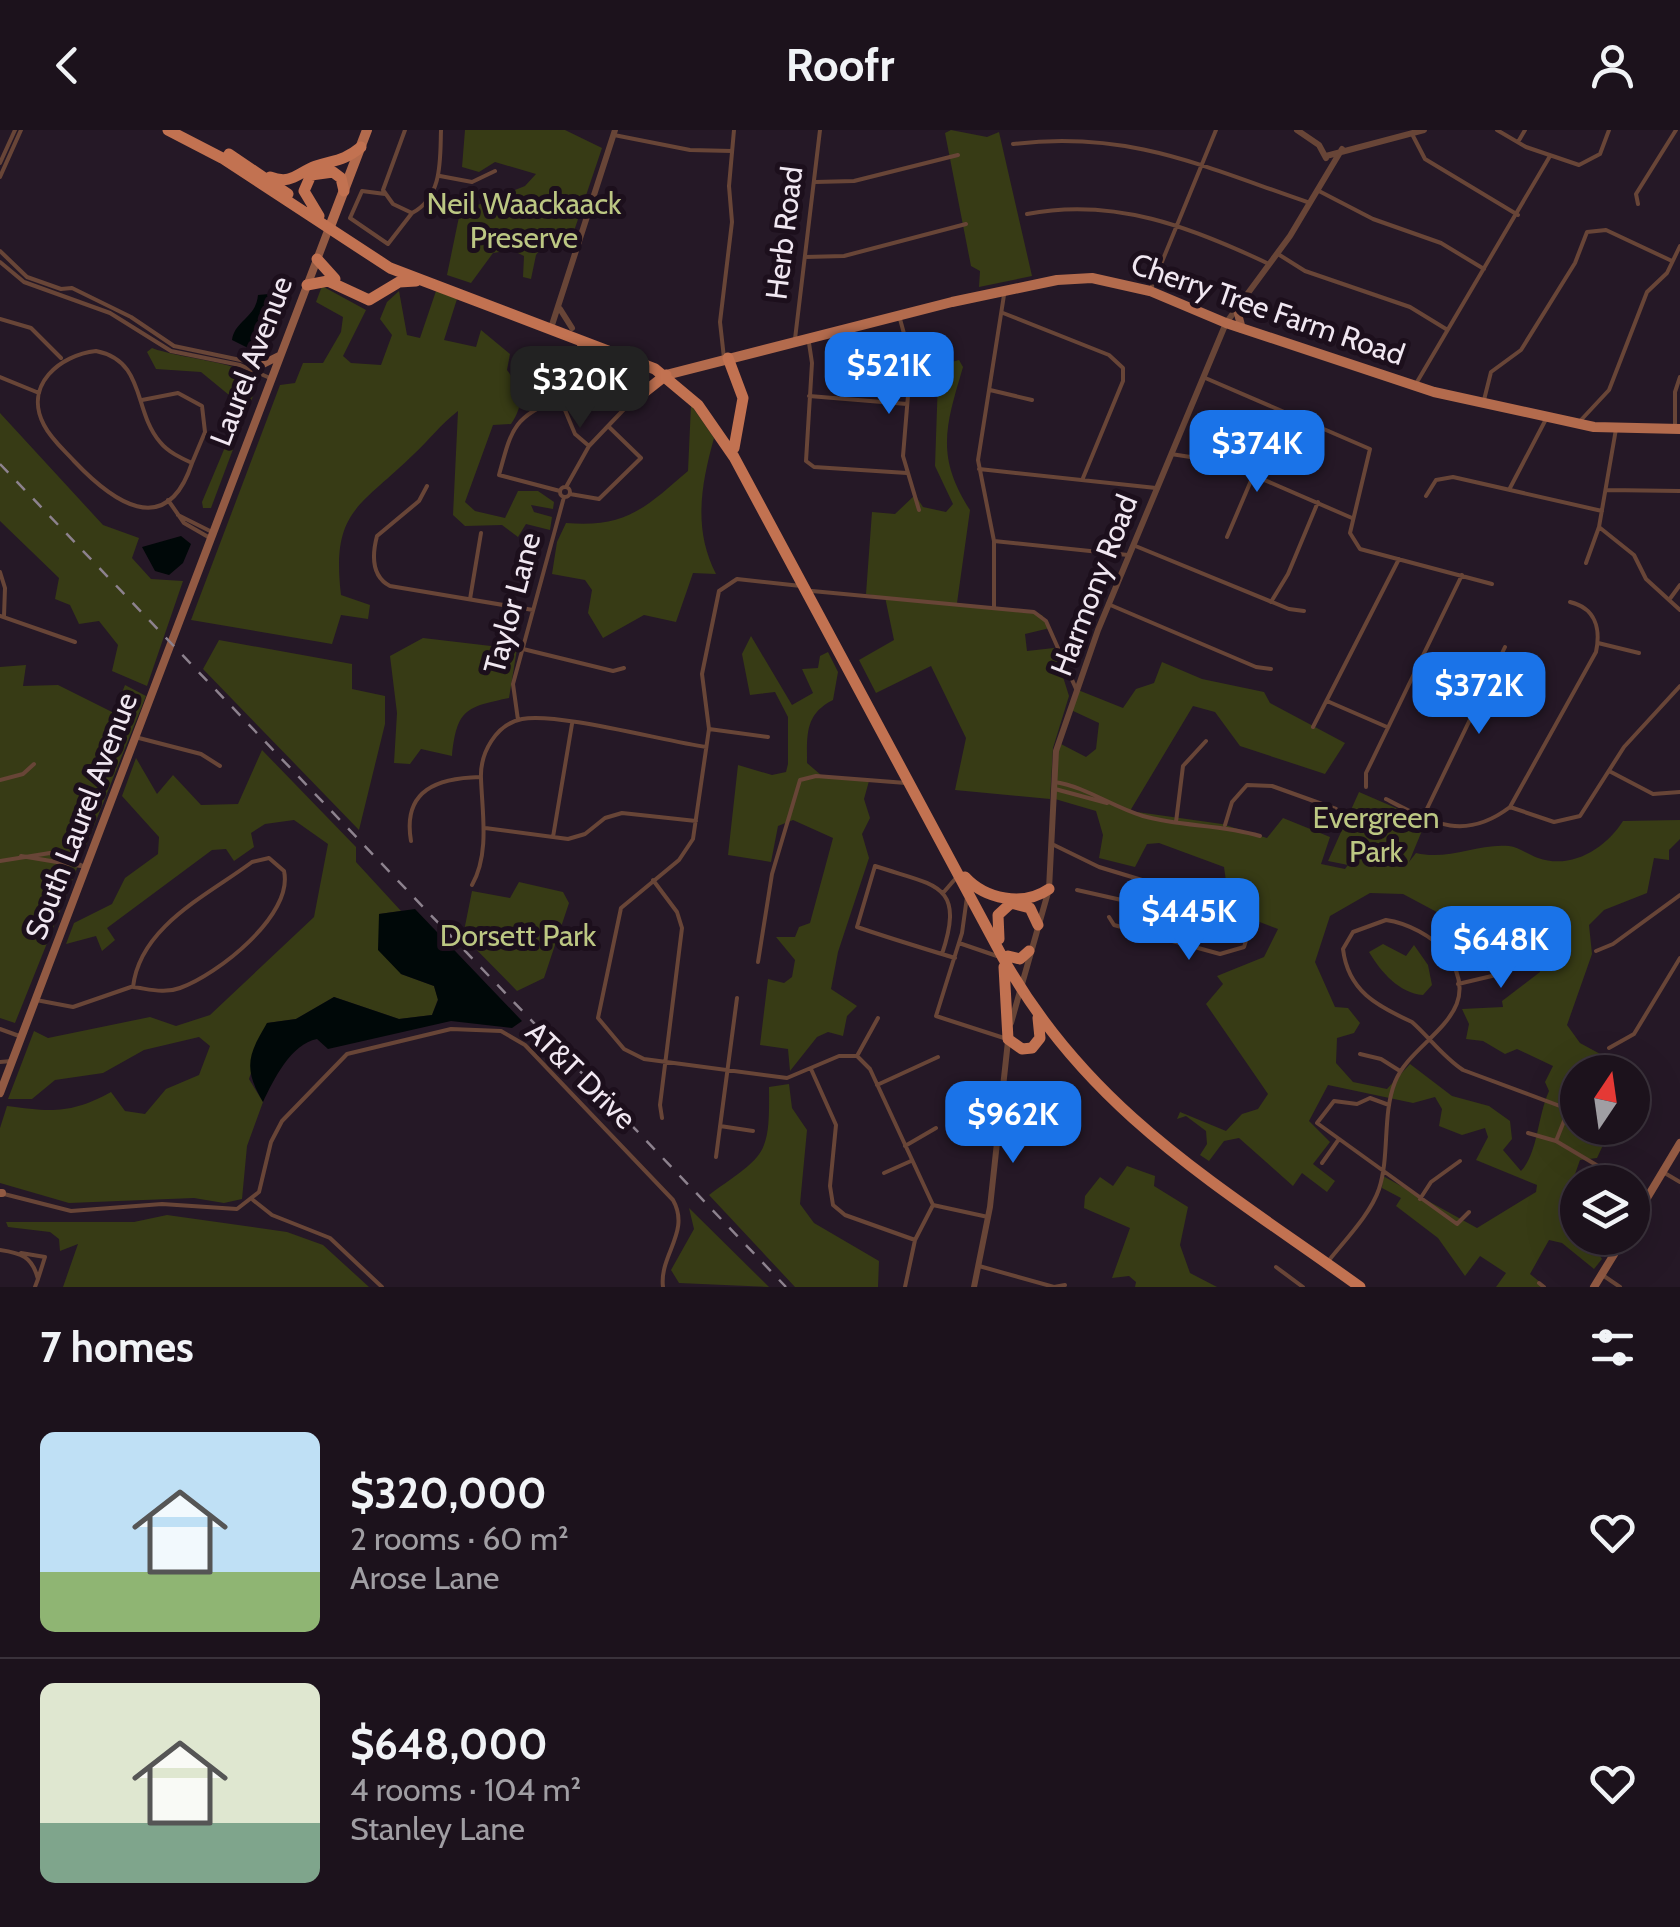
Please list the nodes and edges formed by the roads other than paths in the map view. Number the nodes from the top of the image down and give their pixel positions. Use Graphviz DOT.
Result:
graph roads {
  1 [pos="18,130"];
  2 [pos="168,130"];
  3 [pos="184,130"];
  4 [pos="368,130"];
  5 [pos="405,130"];
  6 [pos="441,130"];
  7 [pos="734,130"];
  8 [pos="820,130"];
  9 [pos="1216,130"];
  10 [pos="1297,130"];
  11 [pos="1424,130"];
  12 [pos="1497,130"];
  13 [pos="1526,130"];
  14 [pos="1610,130"];
  15 [pos="1676,130"];
  16 [pos="614,132"];
  17 [pos="1412,134"];
  18 [pos="1518,142"];
  19 [pos="1013,144"];
  20 [pos="1319,145"];
  21 [pos="361,147"];
  22 [pos="1342,150"];
  23 [pos="732,151"];
  24 [pos="958,155"];
  25 [pos="1326,156"];
  26 [pos="1550,156"];
  27 [pos="1204,160"];
  28 [pos="0,162"];
  29 [pos="244,164"];
  30 [pos="1328,169"];
  31 [pos="495,171"];
  32 [pos="440,176"];
  33 [pos="0,177"];
  34 [pos="813,182"];
  35 [pos="344,190"];
  36 [pos="1317,190"];
  37 [pos="385,194"];
  38 [pos="1310,203"];
  39 [pos="1638,204"];
  40 [pos="412,213"];
  41 [pos="1028,214"];
  42 [pos="1518,215"];
  43 [pos="319,216"];
  44 [pos="966,224"];
  45 [pos="1177,226"];
  46 [pos="330,227"];
  47 [pos="1680,246"];
  48 [pos="0,252"];
  49 [pos="1278,254"];
  50 [pos="804,257"];
  51 [pos="317,259"];
  52 [pos="1672,261"];
  53 [pos="0,262"];
  54 [pos="378,262"];
  55 [pos="1269,264"];
  56 [pos="1484,269"];
  57 [pos="422,282"];
  58 [pos="307,285"];
  59 [pos="1003,290"];
  60 [pos="1150,291"];
  61 [pos="560,302"];
  62 [pos="1237,310"];
  63 [pos="1002,312"];
  64 [pos="899,315"];
  65 [pos="0,319"];
  66 [pos="1226,323"];
  67 [pos="552,324"];
  68 [pos="1242,329"];
  69 [pos="1446,329"];
  70 [pos="569,330"];
  71 [pos="808,338"];
  72 [pos="795,342"];
  73 [pos="279,356"];
  74 [pos="61,359"];
  75 [pos="726,359"];
  76 [pos="249,362"];
  77 [pos="670,374"];
  78 [pos="271,375"];
  79 [pos="1680,376"];
  80 [pos="0,377"];
  81 [pos="1203,378"];
  82 [pos="1415,386"];
  83 [pos="990,390"];
  84 [pos="39,393"];
  85 [pos="810,396"];
  86 [pos="142,400"];
  87 [pos="1032,400"];
  88 [pos="632,401"];
  89 [pos="1484,402"];
  90 [pos="907,404"];
  91 [pos="1547,417"];
  92 [pos="1579,424"];
  93 [pos="608,426"];
  94 [pos="1678,428"];
  95 [pos="1616,429"];
  96 [pos="589,446"];
  97 [pos="734,448"];
  98 [pos="1171,454"];
  99 [pos="192,463"];
  100 [pos="979,469"];
  101 [pos="906,473"];
  102 [pos="1253,476"];
  103 [pos="1083,478"];
  104 [pos="427,486"];
  105 [pos="566,487"];
  106 [pos="1156,488"];
  107 [pos="1510,489"];
  108 [pos="1607,490"];
  109 [pos="560,491"];
  110 [pos="1680,491"];
  111 [pos="570,494"];
  112 [pos="1426,496"];
  113 [pos="564,498"];
  114 [pos="168,500"];
  115 [pos="1318,502"];
  116 [pos="920,510"];
  117 [pos="1602,511"];
  118 [pos="1352,518"];
  119 [pos="1599,526"];
  120 [pos="481,533"];
  121 [pos="211,535"];
  122 [pos="1227,537"];
  123 [pos="994,541"];
  124 [pos="1132,545"];
  125 [pos="1128,555"];
  126 [pos="1398,560"];
  127 [pos="1586,564"];
  128 [pos="0,572"];
  129 [pos="1462,574"];
  130 [pos="1492,584"];
  131 [pos="1680,585"];
  132 [pos="807,588"];
  133 [pos="470,599"];
  134 [pos="1670,600"];
  135 [pos="1271,602"];
  136 [pos="1570,602"];
  137 [pos="1108,604"];
  138 [pos="994,607"];
  139 [pos="533,610"];
  140 [pos="1680,610"];
  141 [pos="182,611"];
  142 [pos="1304,611"];
  143 [pos="2,616"];
  144 [pos="72,643"];
  145 [pos="1598,643"];
  146 [pos="1505,646"];
  147 [pos="523,648"];
  148 [pos="1639,653"];
  149 [pos="624,668"];
  150 [pos="1271,669"];
  151 [pos="1680,686"];
  152 [pos="1076,691"];
  153 [pos="1326,700"];
  154 [pos="518,720"];
  155 [pos="572,724"];
  156 [pos="1313,727"];
  157 [pos="1387,727"];
  158 [pos="708,729"];
  159 [pos="135,737"];
  160 [pos="768,737"];
  161 [pos="1206,741"];
  162 [pos="706,747"];
  163 [pos="34,764"];
  164 [pos="220,766"];
  165 [pos="1610,771"];
  166 [pos="480,777"];
  167 [pos="0,780"];
  168 [pos="908,782"];
  169 [pos="1054,785"];
  170 [pos="1366,787"];
  171 [pos="1680,792"];
  172 [pos="1386,799"];
  173 [pos="1510,807"];
  174 [pos="1336,809"];
  175 [pos="1423,816"];
  176 [pos="696,822"];
  177 [pos="1176,822"];
  178 [pos="1225,825"];
  179 [pos="484,828"];
  180 [pos="1260,836"];
  181 [pos="553,837"];
  182 [pos="411,841"];
  183 [pos="1054,845"];
  184 [pos="0,861"];
  185 [pos="86,867"];
  186 [pos="961,875"];
  187 [pos="1136,878"];
  188 [pos="653,880"];
  189 [pos="472,885"];
  190 [pos="1050,889"];
  191 [pos="1077,890"];
  192 [pos="967,892"];
  193 [pos="942,894"];
  194 [pos="1680,895"];
  195 [pos="1136,898"];
  196 [pos="964,907"];
  197 [pos="1242,910"];
  198 [pos="953,912"];
  199 [pos="981,917"];
  200 [pos="1109,917"];
  201 [pos="964,919"];
  202 [pos="1038,925"];
  203 [pos="951,927"];
  204 [pos="963,930"];
  205 [pos="1250,931"];
  206 [pos="1139,932"];
  207 [pos="999,939"];
  208 [pos="959,943"];
  209 [pos="1029,951"];
  210 [pos="1596,951"];
  211 [pos="942,954"];
  212 [pos="1514,956"];
  213 [pos="1006,957"];
  214 [pos="954,958"];
  215 [pos="1680,958"];
  216 [pos="758,962"];
  217 [pos="1020,983"];
  218 [pos="1458,984"];
  219 [pos="133,986"];
  220 [pos="737,998"];
  221 [pos="36,1000"];
  222 [pos="1035,1012"];
  223 [pos="1013,1013"];
  224 [pos="878,1018"];
  225 [pos="0,1029"];
  226 [pos="22,1037"];
  227 [pos="1008,1039"];
  228 [pos="1431,1041"];
  229 [pos="1609,1048"];
  230 [pos="1360,1054"];
  231 [pos="857,1056"];
  232 [pos="938,1057"];
  233 [pos="665,1062"];
  234 [pos="3,1068"];
  235 [pos="811,1068"];
  236 [pos="728,1070"];
  237 [pos="1400,1071"];
  238 [pos="878,1085"];
  239 [pos="0,1093"];
  240 [pos="1390,1106"];
  241 [pos="1560,1106"];
  242 [pos="662,1118"];
  243 [pos="720,1126"];
  244 [pos="936,1128"];
  245 [pos="753,1130"];
  246 [pos="1560,1131"];
  247 [pos="1528,1133"];
  248 [pos="1340,1140"];
  249 [pos="1556,1142"];
  250 [pos="1680,1143"];
  251 [pos="905,1146"];
  252 [pos="716,1158"];
  253 [pos="1460,1160"];
  254 [pos="911,1161"];
  255 [pos="1322,1163"];
  256 [pos="1596,1165"];
  257 [pos="1382,1171"];
  258 [pos="1663,1172"];
  259 [pos="884,1173"];
  260 [pos="1680,1182"];
  261 [pos="1,1193"];
  262 [pos="1650,1193"];
  263 [pos="1420,1199"];
  264 [pos="253,1200"];
  265 [pos="933,1205"];
  266 [pos="1469,1212"];
  267 [pos="988,1217"];
  268 [pos="915,1240"];
  269 [pos="0,1250"];
  270 [pos="21,1253"];
  271 [pos="1614,1255"];
  272 [pos="1330,1259"];
  273 [pos="978,1266"];
  274 [pos="1276,1267"];
  275 [pos="1602,1274"];
  276 [pos="38,1278"];
  277 [pos="1292,1280"];
  278 [pos="1065,1284"];
  279 [pos="34,1287"];
  280 [pos="382,1287"];
  281 [pos="663,1287"];
  282 [pos="906,1287"];
  283 [pos="974,1287"];
  284 [pos="1288,1287"];
  285 [pos="1303,1287"];
  286 [pos="1360,1287"];
  287 [pos="1371,1287"];
  288 [pos="1594,1287"];
  289 [pos="1620,1287"];
  1 -- 28 [label="street"];
  1 -- 33 [label="street"];
  2 -- 46 [label="highway"];
  3 -- 29 [label="highway"];
  4 -- 21 [label="main road, Laurel Avenue"];
  5 -- 37 [label="street"];
  6 -- 32 [label="street"];
  7 -- 23 [label="street"];
  8 -- 34 [label="street, Herb Road"];
  9 -- 27 [label="street"];
  10 -- 20 [label="street"];
  11 -- 17 [label="street"];
  12 -- 18 [label="street"];
  13 -- 18 [label="street"];
  14 -- 26 [label="street"];
  15 -- 39 [label="street"];
  16 -- 23 [label="street"];
  16 -- 61 [label="street"];
  17 -- 22 [label="street"];
  17 -- 42 [label="street"];
  18 -- 26 [label="street"];
  19 -- 27 [label="street"];
  20 -- 22 [label="street"];
  20 -- 25 [label="street"];
  21 -- 29 [label="highway"];
  21 -- 35 [label="main road, Laurel Avenue"];
  22 -- 25 [label="street"];
  22 -- 30 [label="street, Harmony Road"];
  23 -- 75 [label="street"];
  24 -- 34 [label="street"];
  25 -- 30 [label="street"];
  26 -- 42 [label="street"];
  27 -- 38 [label="street"];
  27 -- 45 [label="street"];
  29 -- 43 [label="highway"];
  30 -- 36 [label="street, Harmony Road"];
  31 -- 32 [label="street"];
  32 -- 40 [label="street"];
  34 -- 50 [label="street, Herb Road"];
  35 -- 43 [label="highway"];
  35 -- 46 [label="main road, Laurel Avenue"];
  36 -- 38 [label="street, Harmony Road"];
  36 -- 56 [label="street"];
  37 -- 40 [label="street"];
  37 -- 40 [label="street"];
  38 -- 49 [label="street, Harmony Road"];
  41 -- 45 [label="street"];
  42 -- 56 [label="street"];
  43 -- 46 [label="highway"];
  44 -- 50 [label="street"];
  45 -- 55 [label="street"];
  45 -- 60 [label="street"];
  46 -- 51 [label="main road, Laurel Avenue"];
  46 -- 54 [label="highway"];
  46 -- 67 [label="highway"];
  47 -- 52 [label="street"];
  48 -- 76 [label="street"];
  49 -- 55 [label="street, Harmony Road"];
  49 -- 69 [label="street"];
  50 -- 72 [label="street, Herb Road"];
  51 -- 54 [label="highway"];
  51 -- 58 [label="main road, Laurel Avenue"];
  52 -- 89 [label="street"];
  52 -- 92 [label="street"];
  53 -- 78 [label="street"];
  54 -- 57 [label="highway"];
  55 -- 62 [label="street, Harmony Road"];
  56 -- 69 [label="street"];
  57 -- 58 [label="highway"];
  57 -- 67 [label="highway"];
  58 -- 73 [label="main road, Laurel Avenue"];
  59 -- 60 [label="main road, Cherry Tree Farm Road"];
  59 -- 63 [label="street"];
  59 -- 64 [label="main road, Cherry Tree Farm Road"];
  60 -- 66 [label="main road, Cherry Tree Farm Road"];
  61 -- 67 [label="street"];
  61 -- 70 [label="street"];
  62 -- 66 [label="street, Harmony Road"];
  62 -- 68 [label="main road"];
  63 -- 83 [label="street"];
  63 -- 103 [label="street"];
  64 -- 71 [label="main road, Cherry Tree Farm Road"];
  64 -- 90 [label="street"];
  65 -- 74 [label="street"];
  66 -- 68 [label="main road, Cherry Tree Farm Road"];
  66 -- 81 [label="street, Harmony Road"];
  67 -- 70 [label="highway"];
  68 -- 82 [label="main road, Cherry Tree Farm Road"];
  69 -- 82 [label="street"];
  70 -- 77 [label="highway"];
  70 -- 88 [label="highway"];
  71 -- 72 [label="main road, Cherry Tree Farm Road"];
  71 -- 85 [label="street"];
  72 -- 75 [label="main road, Cherry Tree Farm Road"];
  73 -- 76 [label="main road"];
  73 -- 78 [label="main road, Laurel Avenue"];
  74 -- 84 [label="street"];
  74 -- 86 [label="street"];
  75 -- 77 [label="main road, Cherry Tree Farm Road"];
  75 -- 97 [label="highway"];
  76 -- 78 [label="street"];
  77 -- 88 [label="highway"];
  77 -- 97 [label="highway"];
  77 -- 132 [label="highway"];
  78 -- 121 [label="main road, Laurel Avenue"];
  79 -- 94 [label="street"];
  80 -- 84 [label="street"];
  81 -- 98 [label="street, Harmony Road"];
  81 -- 118 [label="street"];
  82 -- 89 [label="main road, Cherry Tree Farm Road"];
  83 -- 87 [label="street"];
  83 -- 100 [label="street"];
  84 -- 114 [label="street"];
  85 -- 90 [label="street"];
  85 -- 101 [label="street"];
  86 -- 99 [label="street"];
  86 -- 99 [label="street"];
  88 -- 93 [label="street"];
  89 -- 91 [label="main road, Cherry Tree Farm Road"];
  90 -- 101 [label="street"];
  91 -- 92 [label="main road, Cherry Tree Farm Road"];
  91 -- 107 [label="street"];
  92 -- 95 [label="main road, Cherry Tree Farm Road"];
  93 -- 96 [label="street"];
  93 -- 111 [label="street"];
  94 -- 95 [label="main road, Cherry Tree Farm Road"];
  95 -- 108 [label="street"];
  96 -- 105 [label="street"];
  96 -- 109 [label="street"];
  97 -- 132 [label="highway"];
  98 -- 102 [label="street"];
  98 -- 106 [label="street, Harmony Road"];
  99 -- 114 [label="street"];
  100 -- 103 [label="street"];
  100 -- 123 [label="street"];
  101 -- 116 [label="street"];
  102 -- 115 [label="street"];
  102 -- 122 [label="street"];
  103 -- 106 [label="street"];
  104 -- 133 [label="street"];
  105 -- 109 [label="street"];
  105 -- 111 [label="street"];
  106 -- 124 [label="street, Harmony Road"];
  107 -- 112 [label="street"];
  107 -- 117 [label="street"];
  108 -- 110 [label="street"];
  108 -- 117 [label="street"];
  109 -- 113 [label="street"];
  111 -- 113 [label="street"];
  113 -- 139 [label="street, Taylor Lane"];
  114 -- 121 [label="street"];
  115 -- 118 [label="street"];
  115 -- 135 [label="street"];
  117 -- 119 [label="street"];
  118 -- 126 [label="street"];
  119 -- 127 [label="street"];
  119 -- 134 [label="street"];
  120 -- 133 [label="street"];
  121 -- 141 [label="main road, Laurel Avenue"];
  123 -- 125 [label="street"];
  123 -- 138 [label="street"];
  124 -- 125 [label="street, Harmony Road"];
  124 -- 135 [label="street"];
  125 -- 137 [label="street, Harmony Road"];
  126 -- 129 [label="street"];
  126 -- 153 [label="street"];
  128 -- 143 [label="street"];
  129 -- 130 [label="street"];
  129 -- 157 [label="street"];
  131 -- 134 [label="street"];
  132 -- 138 [label="street"];
  132 -- 158 [label="street"];
  132 -- 168 [label="highway"];
  132 -- 186 [label="highway"];
  133 -- 139 [label="street"];
  134 -- 140 [label="street"];
  135 -- 142 [label="street"];
  136 -- 145 [label="street"];
  137 -- 150 [label="street"];
  137 -- 152 [label="street, Harmony Road"];
  138 -- 152 [label="street"];
  139 -- 147 [label="street, Taylor Lane"];
  141 -- 159 [label="main road, South Laurel Avenue"];
  143 -- 144 [label="street"];
  145 -- 148 [label="street"];
  145 -- 173 [label="street"];
  146 -- 175 [label="street"];
  147 -- 149 [label="street"];
  147 -- 154 [label="street, Taylor Lane"];
  151 -- 165 [label="street"];
  152 -- 169 [label="street, Harmony Road"];
  153 -- 156 [label="street"];
  153 -- 157 [label="street"];
  154 -- 155 [label="street"];
  154 -- 166 [label="street"];
  155 -- 162 [label="street"];
  155 -- 181 [label="street"];
  157 -- 170 [label="street"];
  158 -- 160 [label="street"];
  158 -- 162 [label="street"];
  159 -- 164 [label="street"];
  159 -- 185 [label="main road, South Laurel Avenue"];
  161 -- 177 [label="street"];
  162 -- 176 [label="street"];
  163 -- 167 [label="street"];
  165 -- 171 [label="street"];
  165 -- 173 [label="street"];
  166 -- 179 [label="street"];
  166 -- 182 [label="street"];
  168 -- 186 [label="highway"];
  168 -- 216 [label="street"];
  169 -- 177 [label="street"];
  169 -- 183 [label="street, Harmony Road"];
  172 -- 175 [label="street"];
  173 -- 175 [label="street"];
  174 -- 178 [label="street"];
  176 -- 181 [label="street"];
  176 -- 188 [label="street"];
  177 -- 178 [label="street"];
  178 -- 180 [label="street"];
  179 -- 181 [label="street"];
  179 -- 189 [label="street"];
  183 -- 187 [label="street"];
  183 -- 190 [label="street, Harmony Road"];
  184 -- 185 [label="street"];
  185 -- 221 [label="main road, South Laurel Avenue"];
  186 -- 190 [label="highway"];
  186 -- 192 [label="highway"];
  186 -- 193 [label="street"];
  186 -- 207 [label="highway"];
  187 -- 195 [label="street"];
  187 -- 197 [label="street"];
  188 -- 233 [label="street"];
  188 -- 233 [label="street"];
  190 -- 202 [label="street, Harmony Road"];
  191 -- 195 [label="street"];
  192 -- 196 [label="street"];
  192 -- 199 [label="highway"];
  193 -- 198 [label="street"];
  193 -- 211 [label="street"];
  194 -- 210 [label="street"];
  195 -- 206 [label="street"];
  196 -- 198 [label="street"];
  196 -- 201 [label="street"];
  198 -- 203 [label="street"];
  199 -- 201 [label="street"];
  199 -- 213 [label="highway"];
  200 -- 206 [label="street"];
  201 -- 204 [label="street"];
  202 -- 207 [label="highway"];
  202 -- 209 [label="street, Harmony Road"];
  203 -- 204 [label="street"];
  203 -- 211 [label="street"];
  204 -- 208 [label="street"];
  205 -- 206 [label="street"];
  207 -- 213 [label="highway"];
  208 -- 213 [label="street"];
  208 -- 214 [label="street"];
  209 -- 213 [label="highway"];
  209 -- 217 [label="street, Harmony Road"];
  211 -- 214 [label="street"];
  212 -- 218 [label="street"];
  213 -- 217 [label="highway"];
  213 -- 227 [label="highway"];
  214 -- 227 [label="street"];
  215 -- 229 [label="street"];
  217 -- 222 [label="highway"];
  217 -- 223 [label="street, Harmony Road"];
  217 -- 272 [label="highway"];
  218 -- 228 [label="street"];
  218 -- 228 [label="street"];
  219 -- 219 [label="street"];
  219 -- 221 [label="street"];
  220 -- 236 [label="street"];
  221 -- 226 [label="main road, South Laurel Avenue"];
  222 -- 223 [label="highway"];
  222 -- 227 [label="highway"];
  222 -- 286 [label="highway"];
  223 -- 227 [label="street"];
  224 -- 231 [label="street"];
  225 -- 226 [label="street"];
  226 -- 234 [label="main road, South Laurel Avenue"];
  227 -- 267 [label="street"];
  228 -- 237 [label="street"];
  228 -- 241 [label="street"];
  230 -- 237 [label="street"];
  231 -- 235 [label="street"];
  231 -- 238 [label="street"];
  232 -- 238 [label="street"];
  233 -- 236 [label="street"];
  233 -- 242 [label="street"];
  234 -- 239 [label="main road, South Laurel Avenue"];
  235 -- 236 [label="street"];
  235 -- 268 [label="street"];
  236 -- 243 [label="street"];
  237 -- 240 [label="street"];
  238 -- 251 [label="street"];
  240 -- 248 [label="street"];
  240 -- 257 [label="street"];
  243 -- 245 [label="street"];
  243 -- 252 [label="street"];
  244 -- 251 [label="street"];
  246 -- 249 [label="street"];
  247 -- 249 [label="street"];
  248 -- 255 [label="street"];
  248 -- 257 [label="street"];
  249 -- 256 [label="street"];
  250 -- 258 [label="main road"];
  251 -- 254 [label="street"];
  253 -- 263 [label="street"];
  254 -- 259 [label="street"];
  254 -- 265 [label="street"];
  257 -- 263 [label="street"];
  257 -- 272 [label="street"];
  258 -- 260 [label="street"];
  258 -- 262 [label="main road"];
  261 -- 264 [label="street"];
  263 -- 266 [label="street"];
  264 -- 280 [label="street"];
  264 -- 281 [label="street, AT&T Drive"];
  265 -- 267 [label="street"];
  265 -- 268 [label="street"];
  267 -- 273 [label="street"];
  268 -- 282 [label="street"];
  269 -- 270 [label="street"];
  270 -- 276 [label="street"];
  270 -- 276 [label="street"];
  271 -- 275 [label="main road"];
  272 -- 287 [label="highway"];
  273 -- 278 [label="street"];
  273 -- 283 [label="street"];
  274 -- 277 [label="street"];
  275 -- 288 [label="main road"];
  275 -- 289 [label="street"];
  276 -- 279 [label="street"];
  277 -- 284 [label="street"];
  277 -- 285 [label="street"];
}
